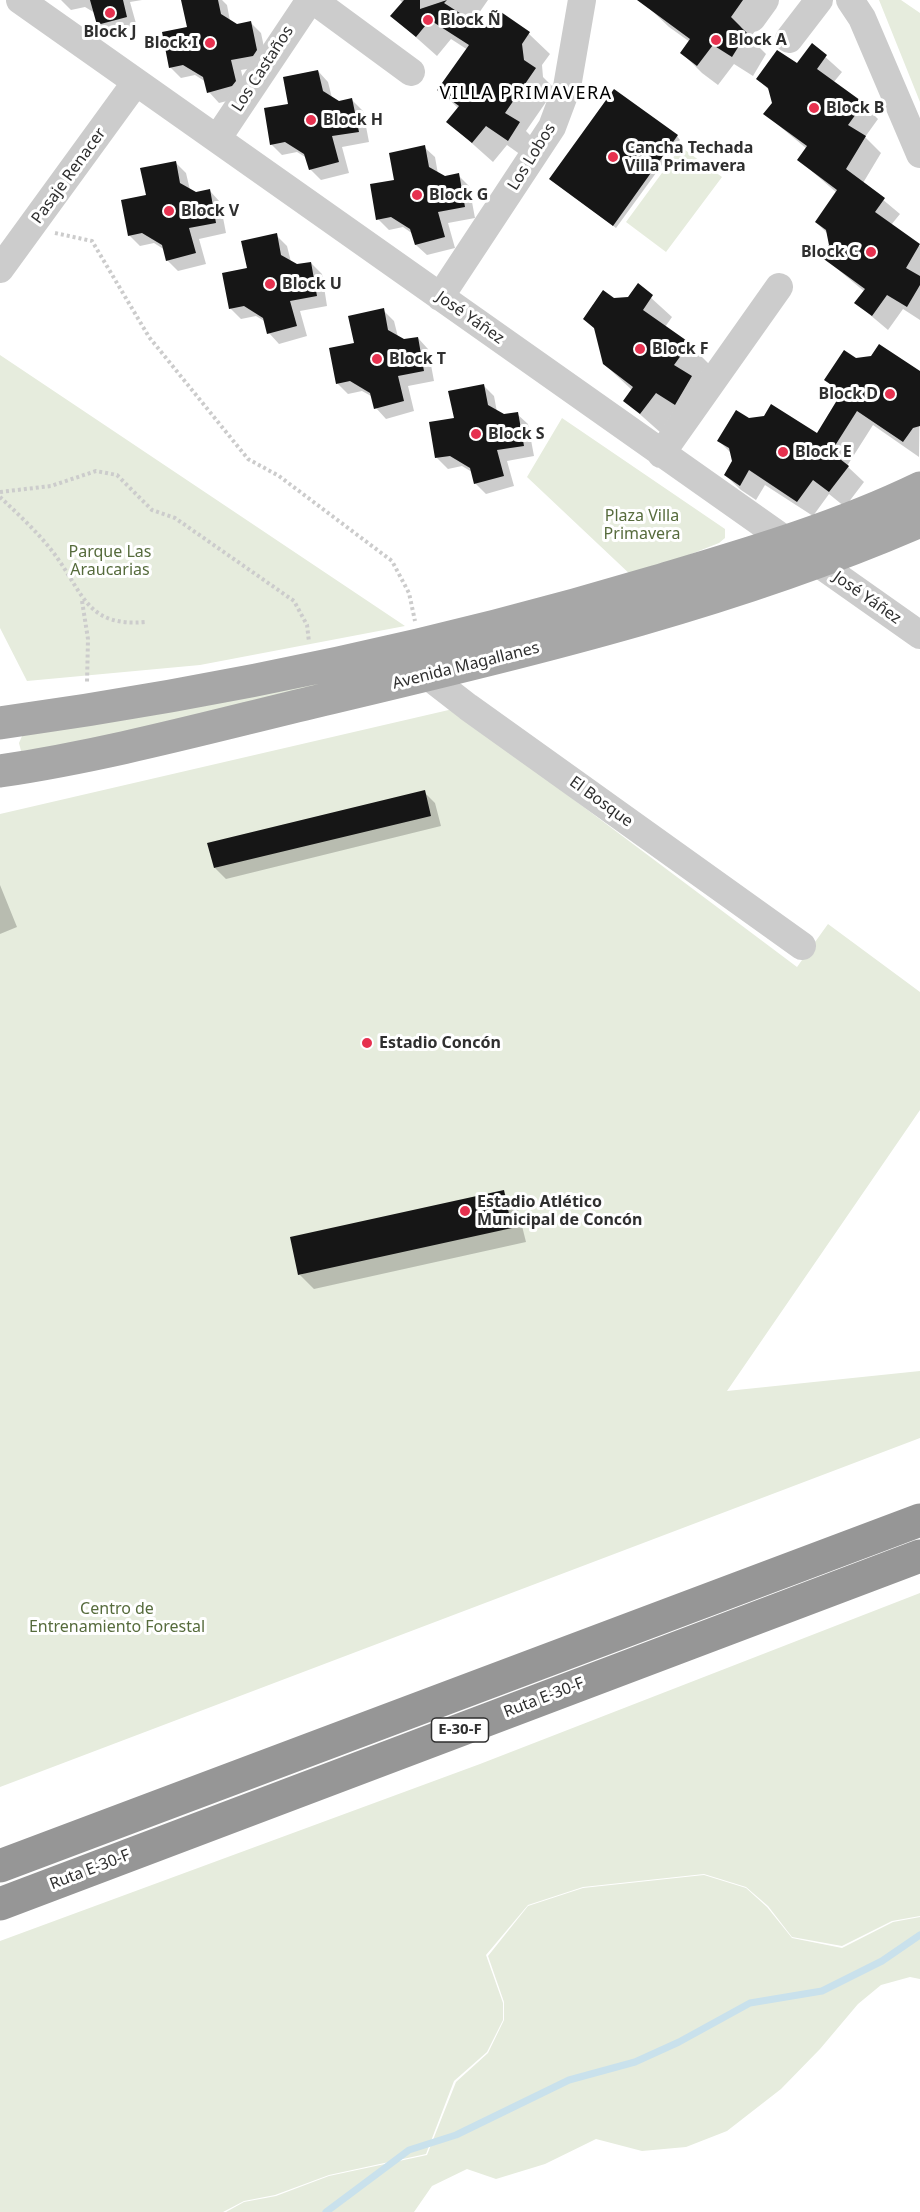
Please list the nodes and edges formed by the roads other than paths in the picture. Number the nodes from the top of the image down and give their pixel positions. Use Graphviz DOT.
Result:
graph roads {
  1 [pos="20,0"];
  2 [pos="311,0"];
  3 [pos="582,0"];
  4 [pos="819,0"];
  5 [pos="850,0"];
  6 [pos="789,39"];
  7 [pos="411,72"];
  8 [pos="136,82"];
  9 [pos="216,139"];
  10 [pos="920,154"];
  11 [pos="0,270"];
  12 [pos="779,287"];
  13 [pos="440,297"];
  14 [pos="661,454"];
  15 [pos="920,488"];
  16 [pos="920,521"];
  17 [pos="786,542"];
  18 [pos="817,564"];
  19 [pos="920,635"];
  20 [pos="420,644"];
  21 [pos="428,676"];
  22 [pos="15,721"];
  23 [pos="8,770"];
  24 [pos="802,946"];
  25 [pos="920,1520"];
  26 [pos="920,1556"];
  27 [pos="0,1866"];
  28 [pos="0,1904"];
  1 -- 8 [label="street, José Yáñez"];
  2 -- 7 [label="street"];
  2 -- 9 [label="street, Los Castaños"];
  3 -- 13 [label="street, Los Lobos"];
  4 -- 6 [label="street"];
  5 -- 10 [label="street"];
  8 -- 9 [label="street, José Yáñez"];
  8 -- 11 [label="street, Pasaje Renacer"];
  9 -- 13 [label="street, José Yáñez"];
  12 -- 14 [label="street"];
  13 -- 14 [label="street, José Yáñez"];
  14 -- 17 [label="street, José Yáñez"];
  15 -- 17 [label="main road, Avenida Magallanes"];
  16 -- 18 [label="main road, Avenida Magallanes"];
  17 -- 18 [label="street, José Yáñez"];
  17 -- 20 [label="main road, Avenida Magallanes"];
  18 -- 19 [label="street, José Yáñez"];
  18 -- 21 [label="main road, Avenida Magallanes"];
  20 -- 21 [label="street"];
  20 -- 22 [label="main road, Avenida Magallanes"];
  21 -- 23 [label="main road, Avenida Magallanes"];
  21 -- 24 [label="street, El Bosque"];
  22 -- 23 [label="main road"];
  25 -- 27 [label="highway, Ruta E-30-F / E-30-F"];
  26 -- 28 [label="highway, Ruta E-30-F / E-30-F"];
}
